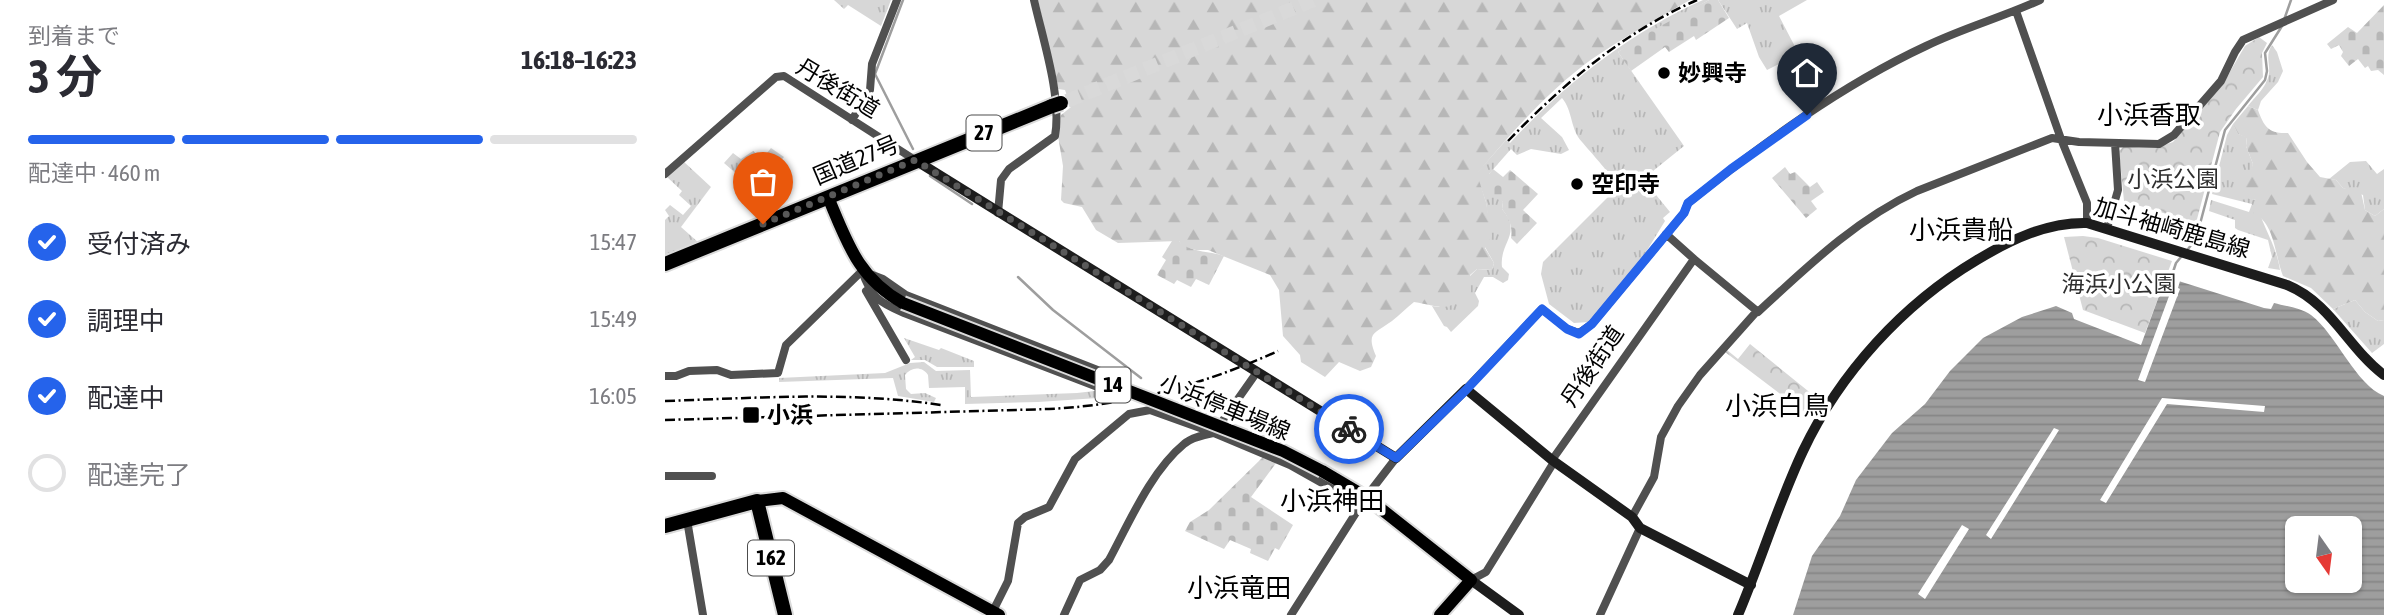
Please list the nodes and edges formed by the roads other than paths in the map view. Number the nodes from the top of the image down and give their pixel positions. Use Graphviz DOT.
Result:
graph roads {
  1 [pos="897,0"];
  2 [pos="1034,0"];
  3 [pos="2040,0"];
  4 [pos="2333,0"];
  5 [pos="2016,11"];
  6 [pos="1060,103"];
  7 [pos="852,120"];
  8 [pos="2061,139"];
  9 [pos="2115,143"];
  10 [pos="915,160"];
  11 [pos="665,174"];
  12 [pos="828,197"];
  13 [pos="998,213"];
  14 [pos="2087,223"];
  15 [pos="2106,228"];
  16 [pos="1667,234"];
  17 [pos="1694,258"];
  18 [pos="665,264"];
  19 [pos="862,271"];
  20 [pos="1758,312"];
  21 [pos="906,360"];
  22 [pos="1257,372"];
  23 [pos="2384,375"];
  24 [pos="665,376"];
  25 [pos="1466,390"];
  26 [pos="1215,433"];
  27 [pos="1396,458"];
  28 [pos="1553,461"];
  29 [pos="665,476"];
  30 [pos="712,476"];
  31 [pos="757,501"];
  32 [pos="1363,501"];
  33 [pos="1632,517"];
  34 [pos="687,520"];
  35 [pos="665,526"];
  36 [pos="1640,528"];
  37 [pos="1471,580"];
  38 [pos="1751,586"];
  39 [pos="996,613"];
  40 [pos="703,615"];
  41 [pos="785,615"];
  42 [pos="1064,615"];
  43 [pos="1291,615"];
  44 [pos="1440,615"];
  45 [pos="1519,615"];
  46 [pos="1600,615"];
  47 [pos="1738,615"];
  1 -- 7 [label="street"];
  2 -- 13 [label="street"];
  3 -- 5 [label="street"];
  4 -- 9 [label="street"];
  5 -- 8 [label="street"];
  5 -- 16 [label="street"];
  6 -- 10 [label="highway, 国道27号 / 27"];
  7 -- 10 [label="street, 丹後街道"];
  7 -- 11 [label="street, 丹後街道"];
  8 -- 9 [label="street"];
  8 -- 14 [label="street"];
  8 -- 20 [label="street"];
  9 -- 15 [label="street"];
  10 -- 12 [label="highway, 国道27号 / 27"];
  10 -- 13 [label="street, 丹後街道"];
  12 -- 18 [label="highway, 国道27号 / 27"];
  12 -- 19 [label="main road, 小浜停車場線 / 14"];
  13 -- 22 [label="street, 丹後街道"];
  14 -- 15 [label="street, 加斗袖崎鹿島線"];
  14 -- 38 [label="street, 加斗袖崎鹿島線"];
  15 -- 23 [label="street, 加斗袖崎鹿島線"];
  16 -- 17 [label="street"];
  16 -- 25 [label="street"];
  17 -- 28 [label="street, 丹後街道"];
  17 -- 33 [label="street"];
  19 -- 19 [label="street"];
  19 -- 21 [label="street"];
  19 -- 24 [label="street"];
  19 -- 32 [label="main road, 小浜停車場線 / 14, bridge"];
  22 -- 26 [label="street"];
  22 -- 27 [label="street, 丹後街道"];
  25 -- 27 [label="street"];
  25 -- 28 [label="street"];
  26 -- 32 [label="street"];
  26 -- 39 [label="street"];
  26 -- 42 [label="street"];
  27 -- 32 [label="street"];
  28 -- 33 [label="street"];
  28 -- 37 [label="street, 丹後街道"];
  29 -- 30 [label="street"];
  31 -- 34 [label="highway"];
  31 -- 39 [label="main road"];
  31 -- 41 [label="highway, 162"];
  32 -- 37 [label="main road, 小浜停車場線 / 14"];
  32 -- 43 [label="street"];
  33 -- 36 [label="street"];
  34 -- 35 [label="highway"];
  34 -- 40 [label="street"];
  36 -- 38 [label="street"];
  36 -- 46 [label="street"];
  37 -- 44 [label="main road"];
  37 -- 45 [label="street"];
  38 -- 47 [label="street, 加斗袖崎鹿島線"];
}
